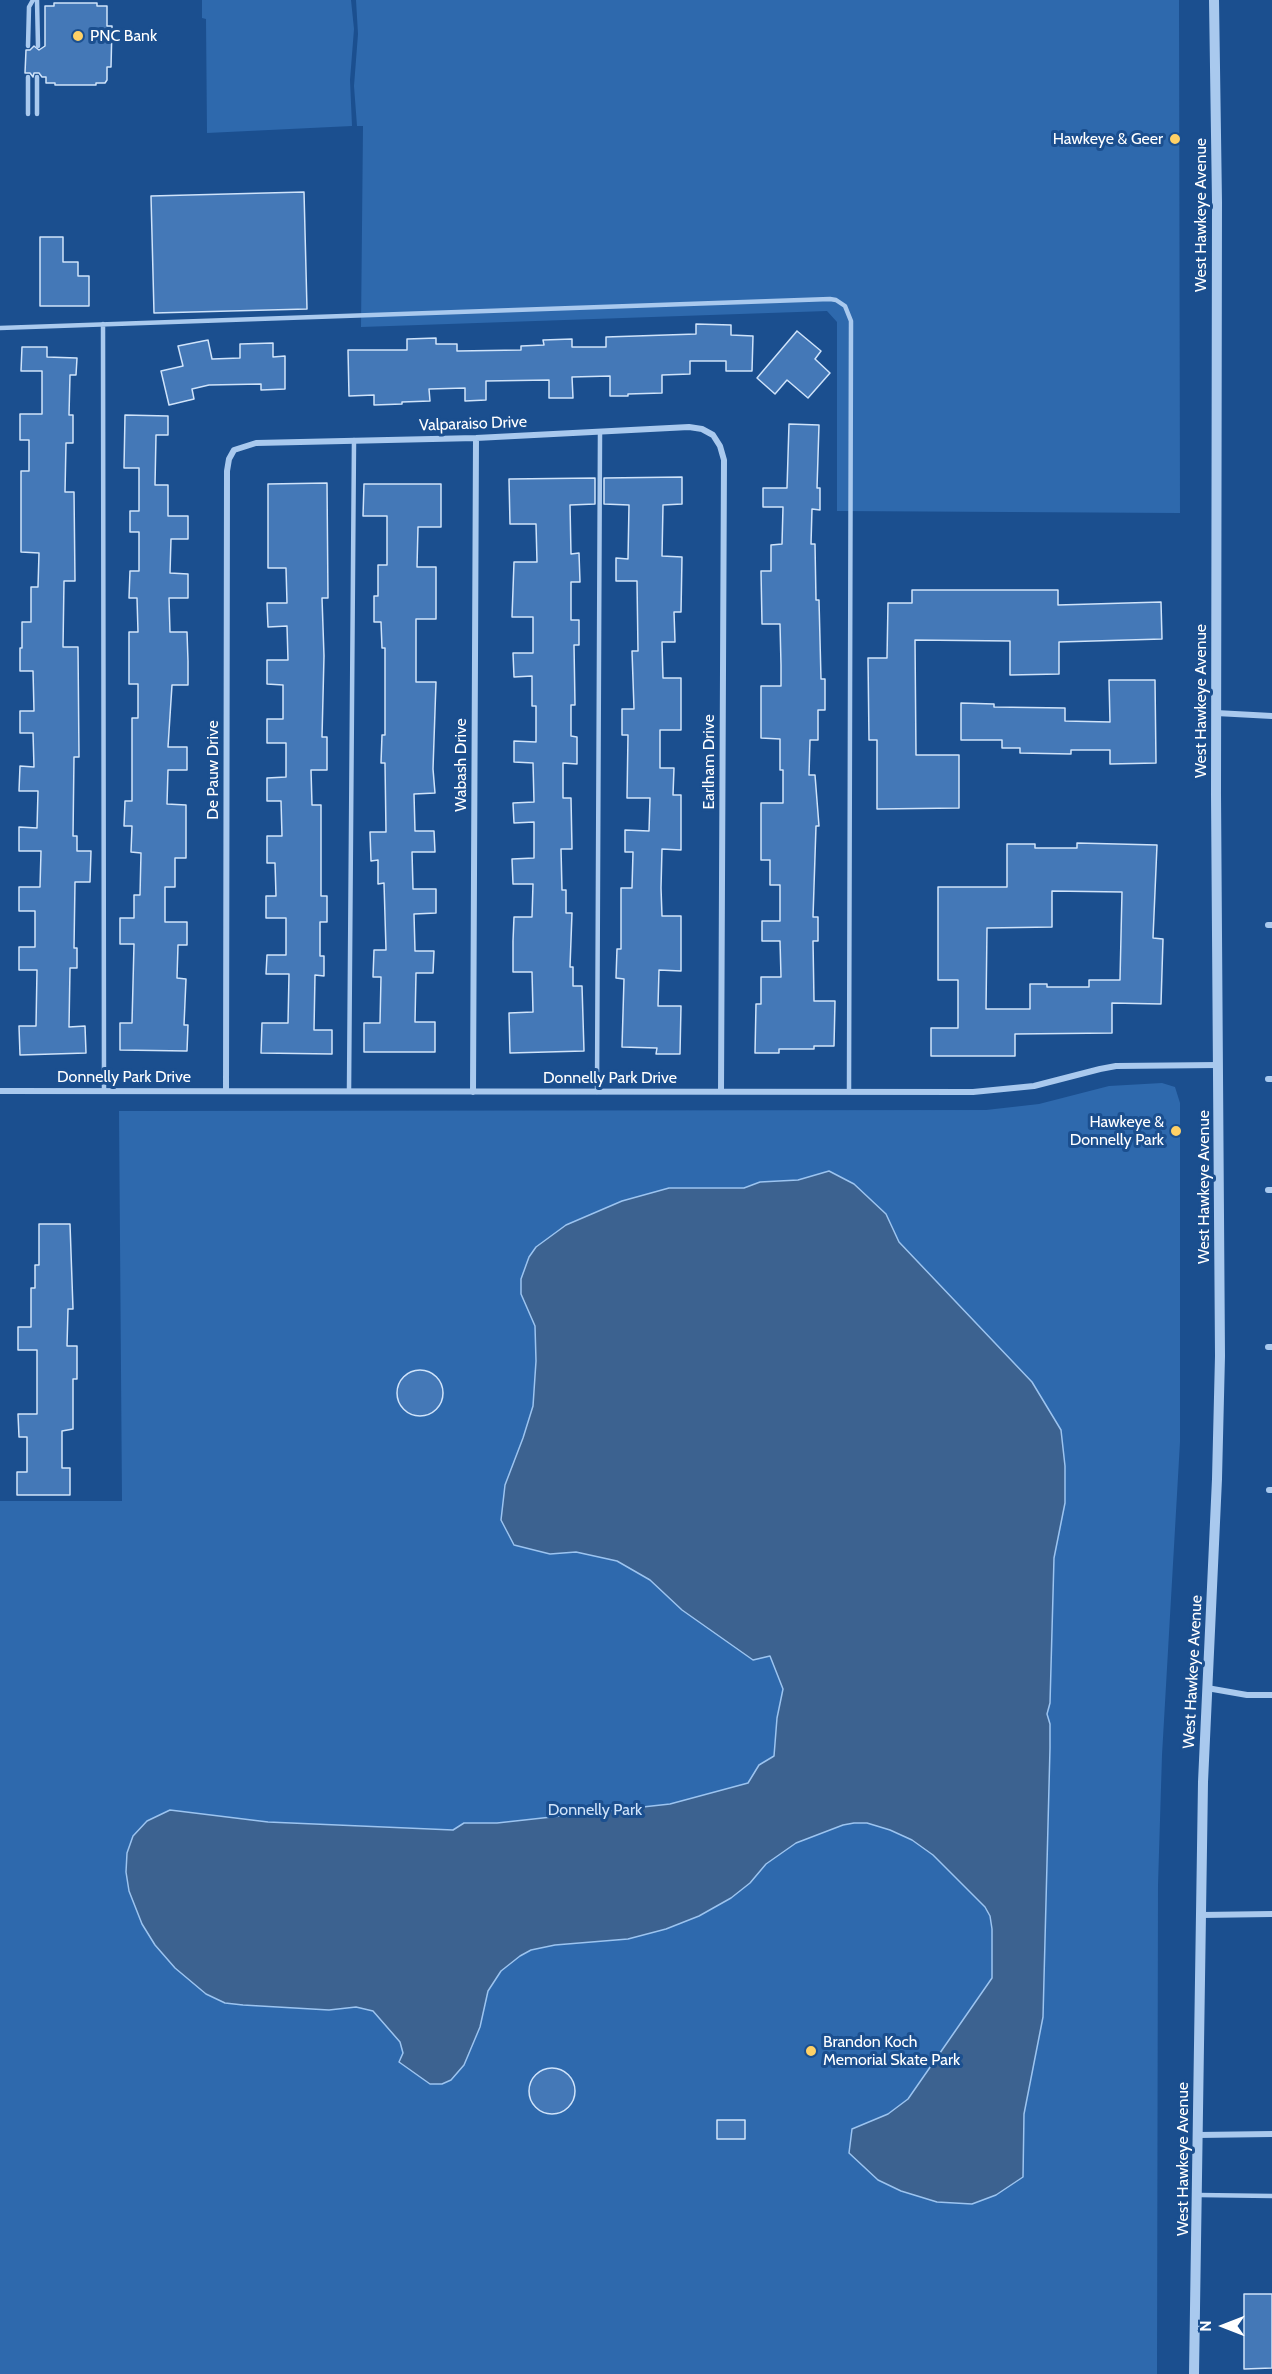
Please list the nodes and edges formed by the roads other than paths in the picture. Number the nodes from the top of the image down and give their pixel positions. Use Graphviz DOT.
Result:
graph roads {
  1 [pos="35,0"];
  2 [pos="1214,0"];
  3 [pos="28,46"];
  4 [pos="38,46"];
  5 [pos="28,77"];
  6 [pos="37,77"];
  7 [pos="28,114"];
  8 [pos="37,114"];
  9 [pos="103,324"];
  10 [pos="0,328"];
  11 [pos="600,433"];
  12 [pos="713,435"];
  13 [pos="476,438"];
  14 [pos="354,440"];
  15 [pos="234,450"];
  16 [pos="1216,713"];
  17 [pos="1272,716"];
  18 [pos="1218,1065"];
  19 [pos="0,1091"];
  20 [pos="104,1091"];
  21 [pos="226,1091"];
  22 [pos="350,1091"];
  23 [pos="721,1091"];
  24 [pos="473,1092"];
  25 [pos="597,1092"];
  26 [pos="849,1092"];
  27 [pos="1206,1688"];
  28 [pos="1272,1695"];
  29 [pos="1272,1914"];
  30 [pos="1201,1915"];
  31 [pos="1272,2134"];
  32 [pos="1198,2135"];
  33 [pos="1199,2195"];
  34 [pos="1272,2196"];
  35 [pos="1194,2374"];
  1 -- 3 [label="lane"];
  1 -- 4 [label="lane"];
  2 -- 16 [label="street, West Hawkeye Avenue"];
  5 -- 7 [label="lane"];
  6 -- 8 [label="lane"];
  9 -- 10 [label="lane"];
  9 -- 20 [label="lane"];
  9 -- 26 [label="lane"];
  11 -- 12 [label="street, Valparaiso Drive"];
  11 -- 13 [label="street, Valparaiso Drive"];
  11 -- 25 [label="lane"];
  12 -- 23 [label="street, Earlham Drive"];
  13 -- 14 [label="street, Valparaiso Drive"];
  13 -- 24 [label="street, Wabash Drive"];
  14 -- 15 [label="street, Valparaiso Drive"];
  14 -- 22 [label="lane"];
  15 -- 21 [label="street, De Pauw Drive"];
  16 -- 17 [label="street"];
  16 -- 18 [label="street, West Hawkeye Avenue"];
  18 -- 26 [label="street, Donnelly Park Drive"];
  18 -- 27 [label="street, West Hawkeye Avenue"];
  19 -- 20 [label="street, Donnelly Park Drive"];
  20 -- 21 [label="street, Donnelly Park Drive"];
  21 -- 22 [label="street, Donnelly Park Drive"];
  22 -- 24 [label="street, Donnelly Park Drive"];
  23 -- 25 [label="street, Donnelly Park Drive"];
  23 -- 26 [label="street, Donnelly Park Drive"];
  24 -- 25 [label="street, Donnelly Park Drive"];
  27 -- 28 [label="street"];
  27 -- 30 [label="street, West Hawkeye Avenue"];
  29 -- 30 [label="street"];
  30 -- 32 [label="street, West Hawkeye Avenue"];
  31 -- 32 [label="street"];
  32 -- 33 [label="street, West Hawkeye Avenue"];
  33 -- 34 [label="lane"];
  33 -- 35 [label="street, West Hawkeye Avenue"];
}
